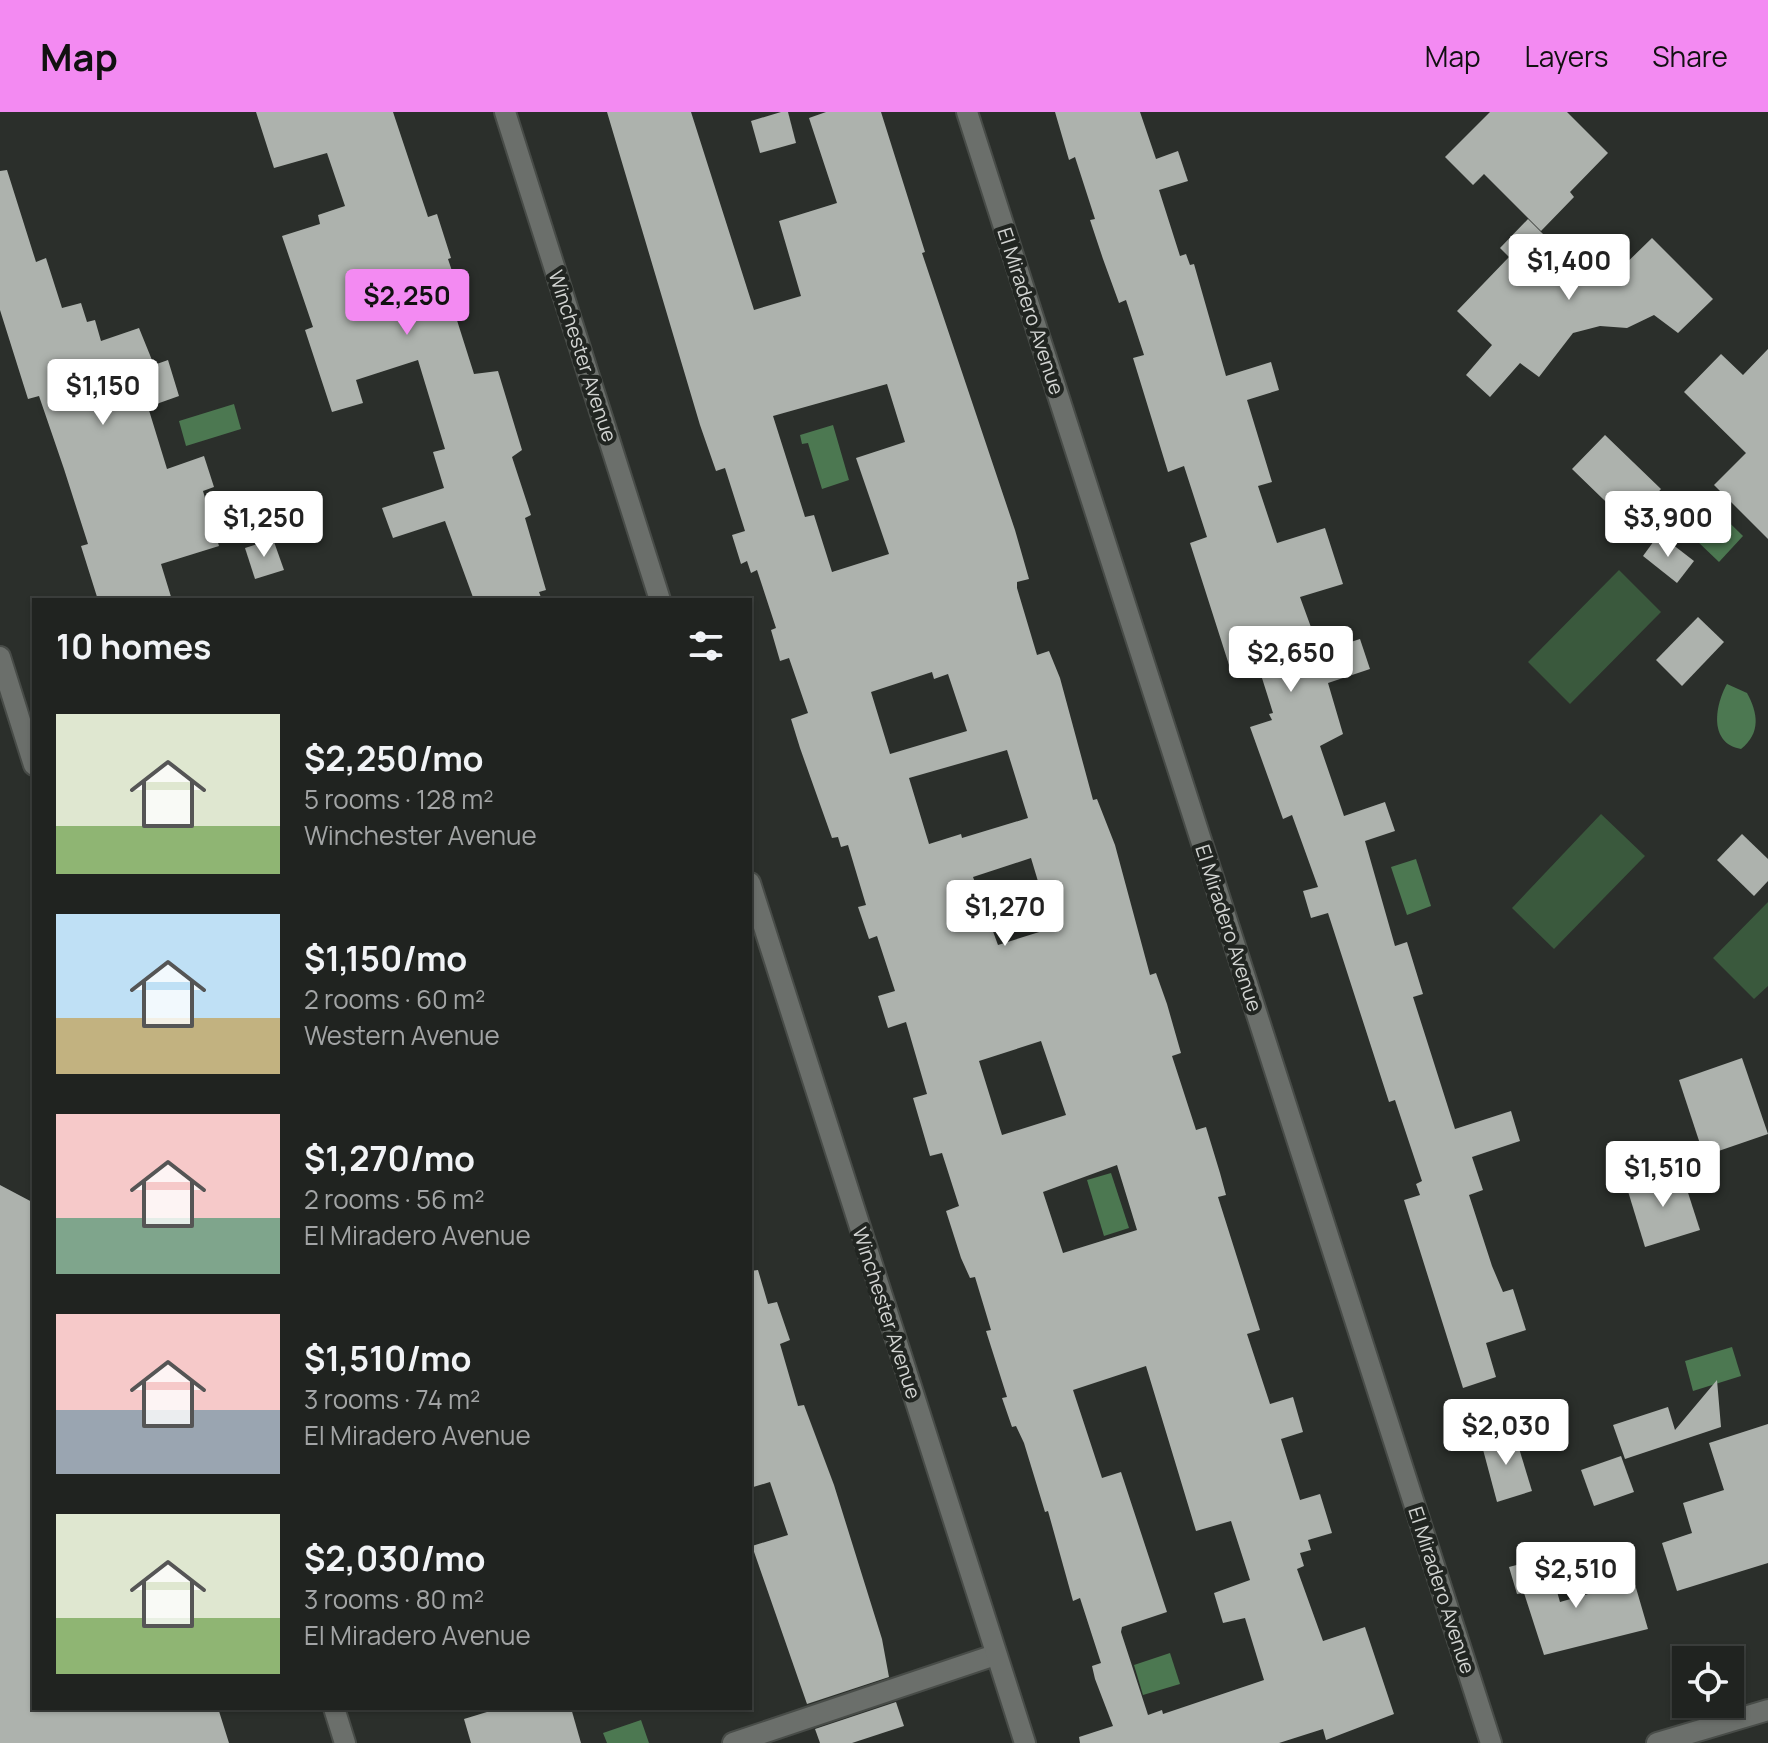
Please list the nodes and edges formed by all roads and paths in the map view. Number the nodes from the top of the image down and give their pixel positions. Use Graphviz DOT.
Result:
graph roads {
  1 [pos="505,112"];
  2 [pos="967,112"];
  3 [pos="659,598"];
  4 [pos="0,657"];
  5 [pos="32,759"];
  6 [pos="752,889"];
  7 [pos="995,1655"];
  8 [pos="335,1710"];
  9 [pos="1768,1710"];
  10 [pos="345,1743"];
  11 [pos="733,1743"];
  12 [pos="1025,1743"];
  13 [pos="1491,1743"];
  14 [pos="1657,1743"];
  1 -- 3 [label="street, Winchester Avenue"];
  2 -- 13 [label="street, El Miradero Avenue"];
  4 -- 5 [label="street"];
  6 -- 7 [label="street, Winchester Avenue"];
  7 -- 11 [label="street"];
  7 -- 12 [label="street, Winchester Avenue"];
  8 -- 10 [label="street"];
  9 -- 14 [label="street"];
}
